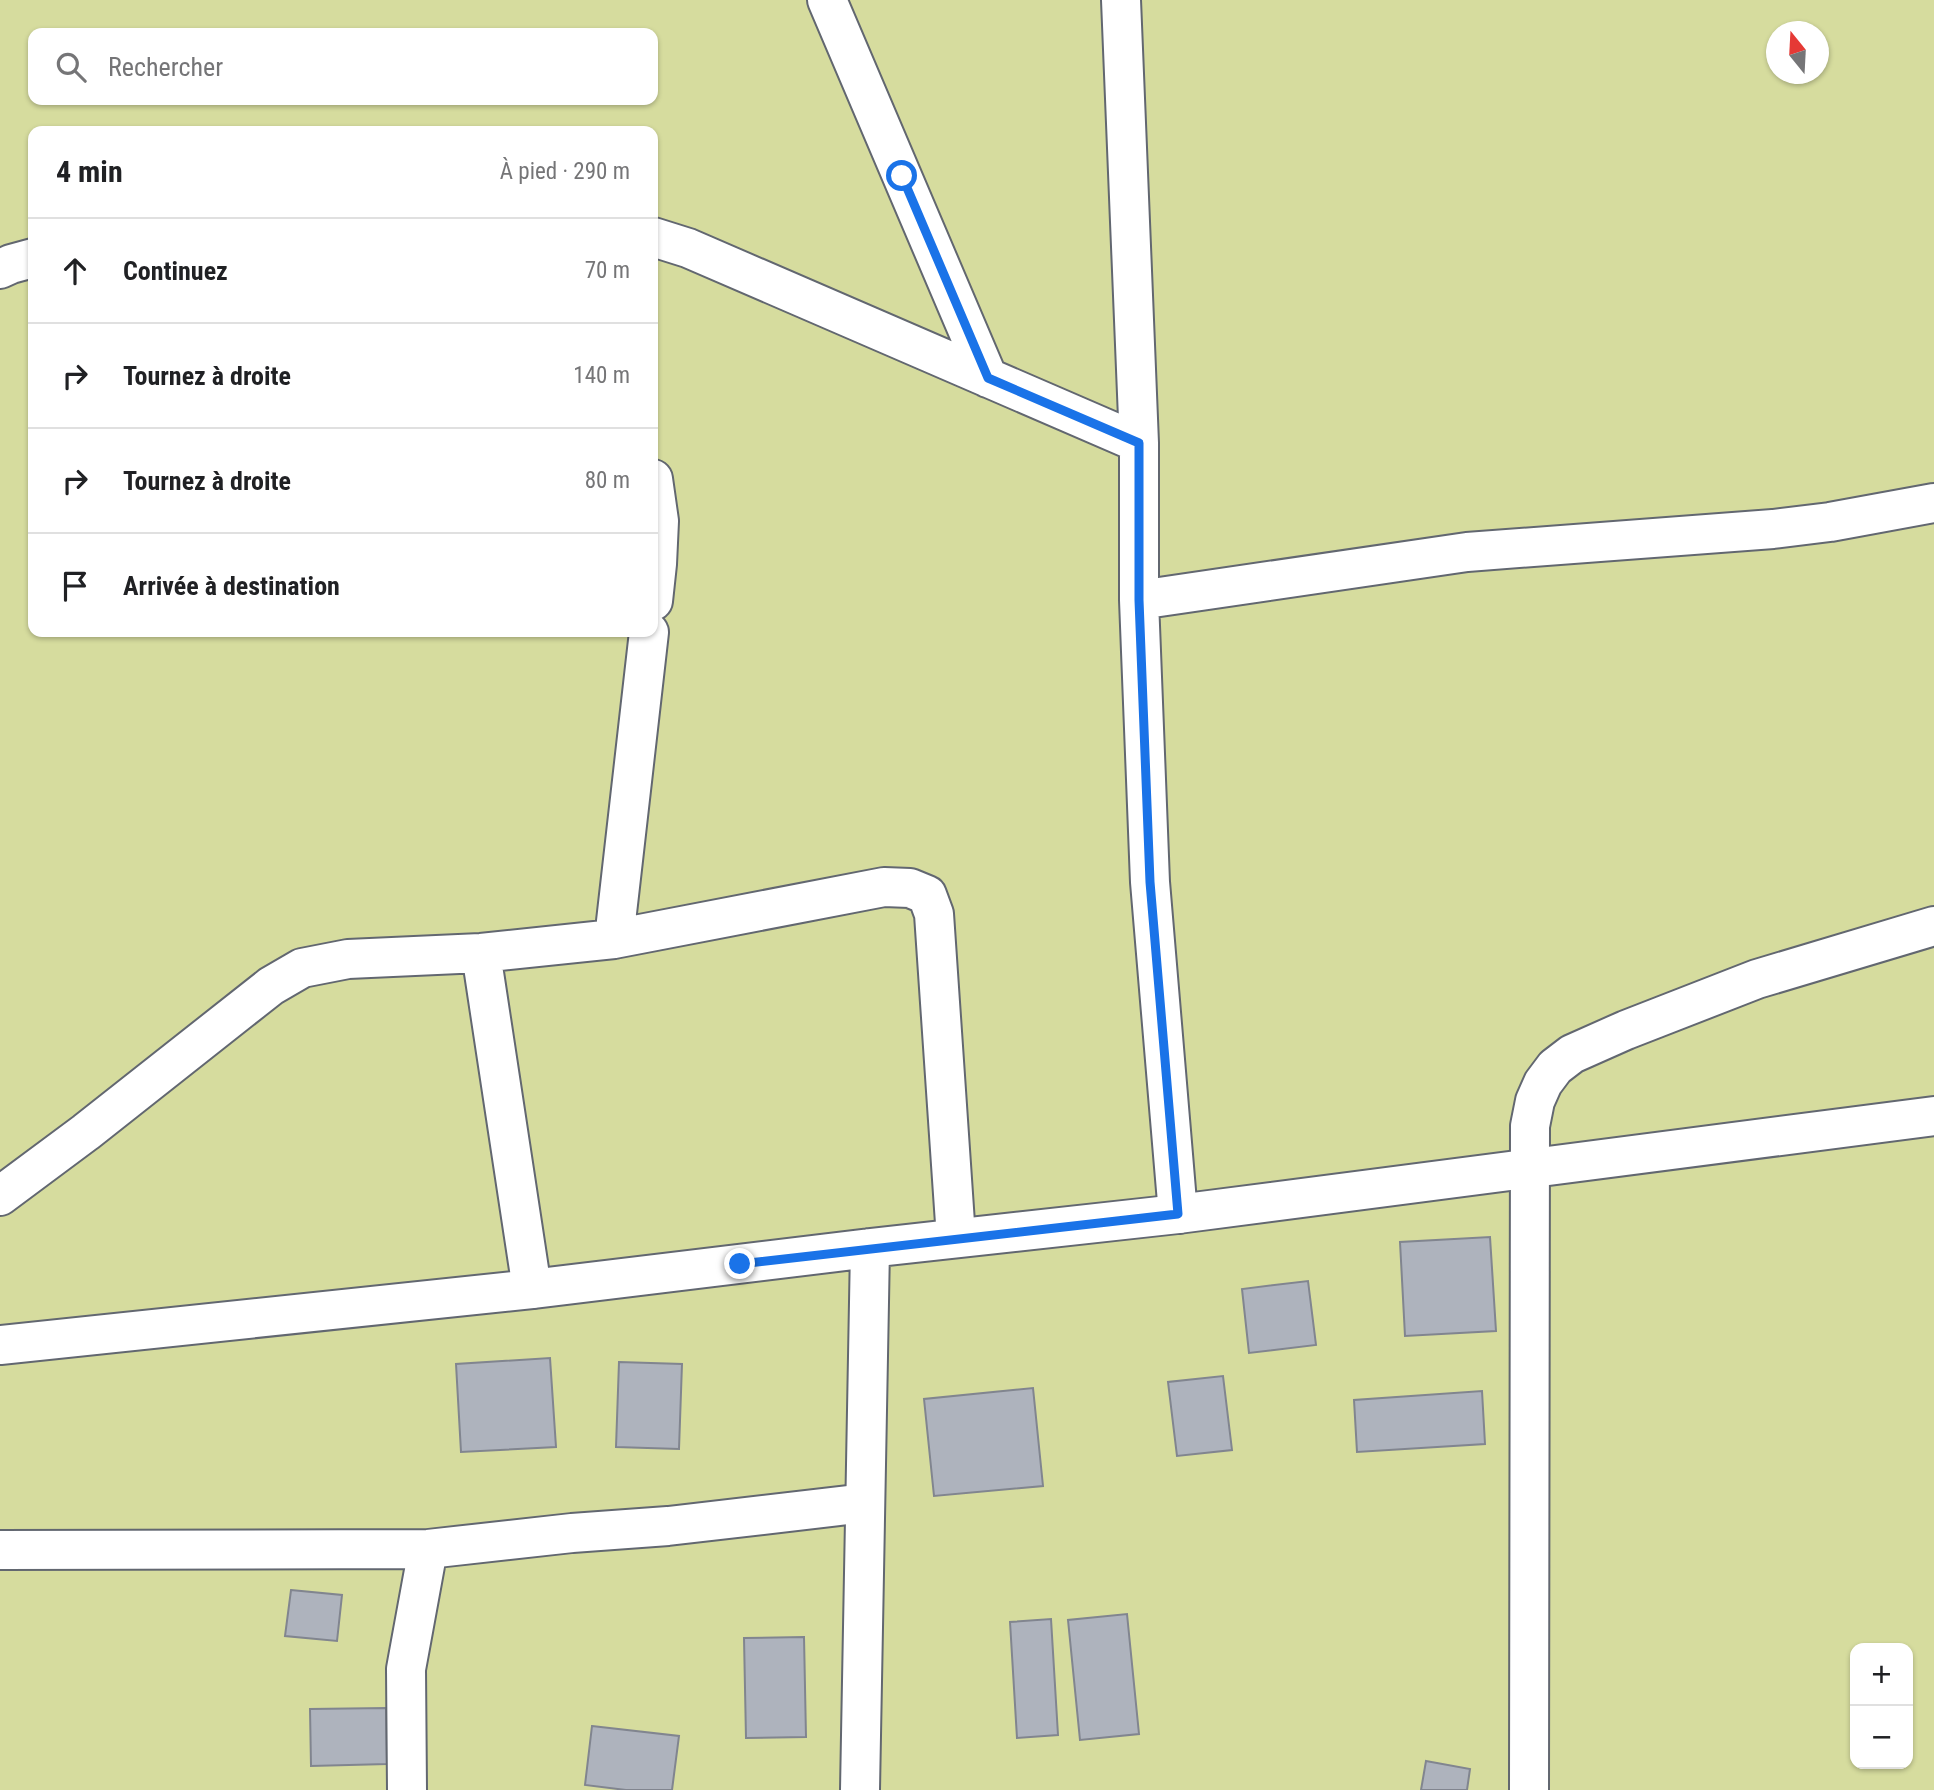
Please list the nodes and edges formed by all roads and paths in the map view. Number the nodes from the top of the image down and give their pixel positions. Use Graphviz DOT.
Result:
graph roads {
  1 [pos="827,0"];
  2 [pos="1121,0"];
  3 [pos="658,238"];
  4 [pos="28,259"];
  5 [pos="0,269"];
  6 [pos="988,378"];
  7 [pos="1139,443"];
  8 [pos="1934,503"];
  9 [pos="658,515"];
  10 [pos="658,543"];
  11 [pos="1139,600"];
  12 [pos="648,637"];
  13 [pos="1934,926"];
  14 [pos="614,939"];
  15 [pos="481,953"];
  16 [pos="1934,1116"];
  17 [pos="1531,1169"];
  18 [pos="0,1196"];
  19 [pos="1178,1214"];
  20 [pos="956,1238"];
  21 [pos="870,1248"];
  22 [pos="532,1289"];
  23 [pos="0,1345"];
  24 [pos="865,1503"];
  25 [pos="428,1549"];
  26 [pos="0,1550"];
  27 [pos="407,1790"];
  28 [pos="860,1790"];
  29 [pos="1530,1790"];
  1 -- 6 [label="street"];
  2 -- 7 [label="street"];
  3 -- 6 [label="street"];
  4 -- 5 [label="street"];
  6 -- 7 [label="street"];
  7 -- 11 [label="street"];
  8 -- 11 [label="street"];
  9 -- 10 [label="street"];
  11 -- 19 [label="street"];
  12 -- 14 [label="street"];
  13 -- 17 [label="street"];
  14 -- 15 [label="street"];
  14 -- 20 [label="street"];
  15 -- 18 [label="street"];
  15 -- 22 [label="street"];
  16 -- 17 [label="street"];
  17 -- 19 [label="street"];
  17 -- 29 [label="street"];
  19 -- 20 [label="street"];
  20 -- 21 [label="street"];
  21 -- 22 [label="street"];
  21 -- 24 [label="street"];
  22 -- 23 [label="street"];
  24 -- 25 [label="street"];
  24 -- 28 [label="street"];
  25 -- 26 [label="street"];
  25 -- 27 [label="street"];
}
